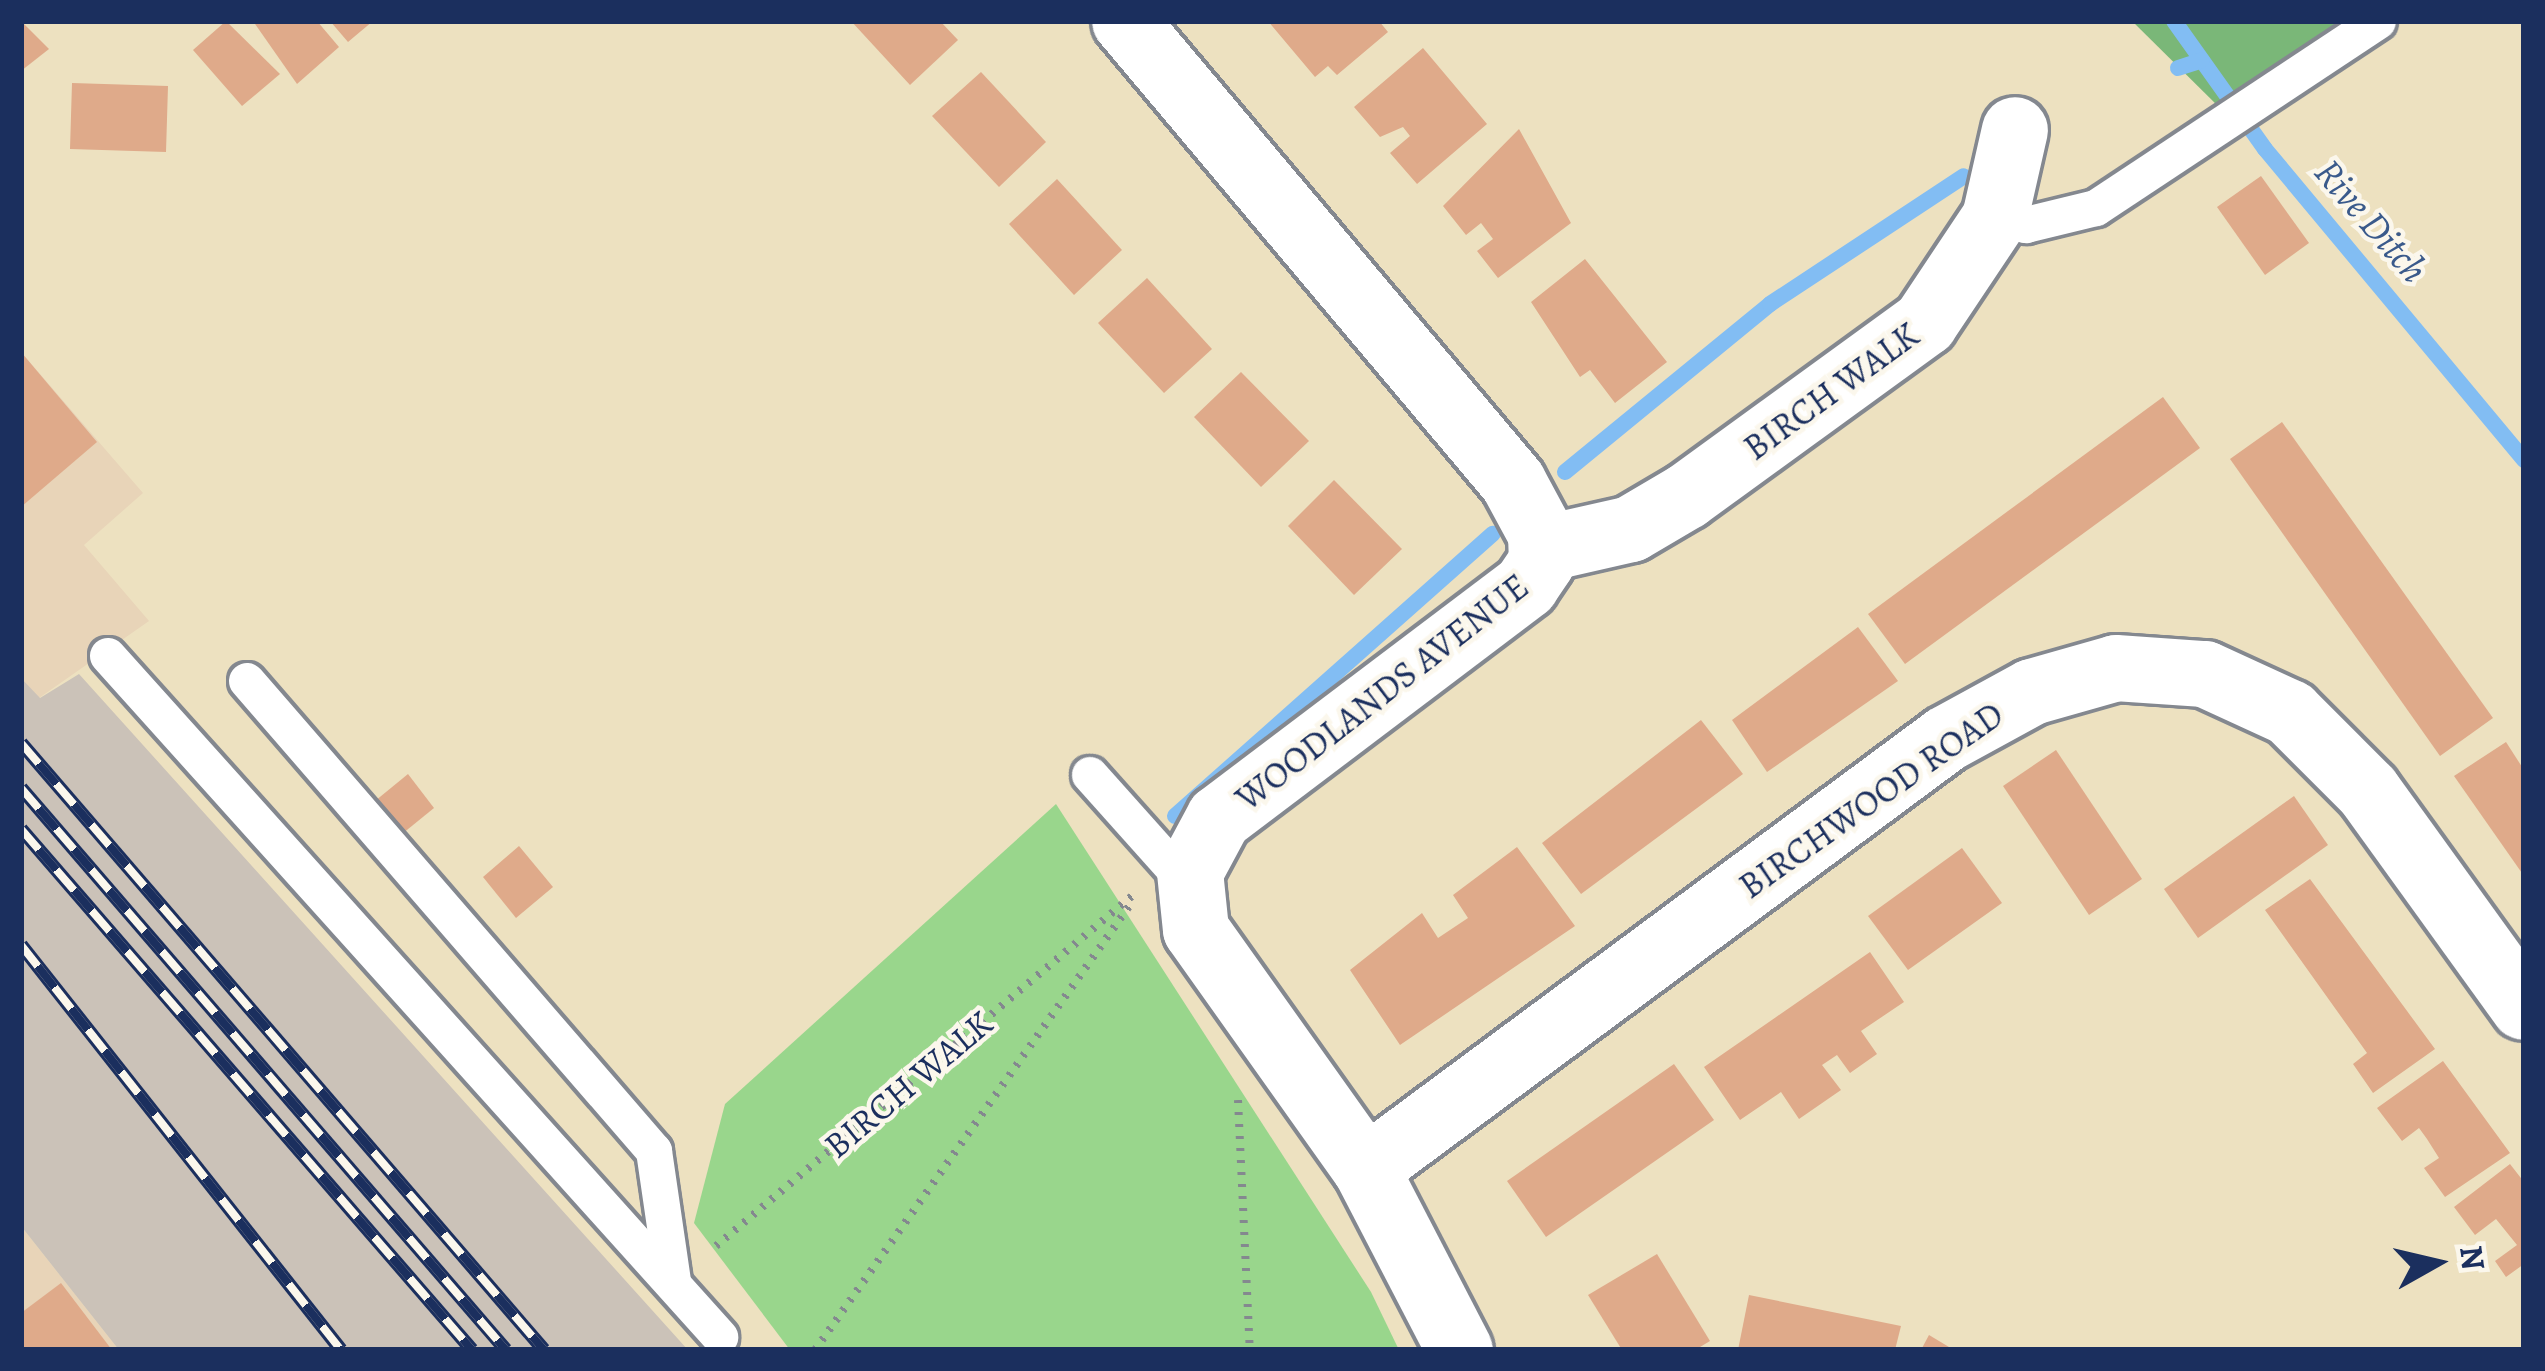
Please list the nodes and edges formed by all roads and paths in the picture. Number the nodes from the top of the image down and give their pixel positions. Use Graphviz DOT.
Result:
graph roads {
  1 [pos="1125,21"];
  2 [pos="2378,21"];
  3 [pos="2015,130"];
  4 [pos="1995,218"];
  5 [pos="1543,549"];
  6 [pos="108,656"];
  7 [pos="247,681"];
  8 [pos="1090,775"];
  9 [pos="1166,886"];
  10 [pos="2524,1007"];
  11 [pos="1238,1083"];
  12 [pos="1366,1169"];
  13 [pos="673,1282"];
  14 [pos="720,1337"];
  15 [pos="815,1350"];
  16 [pos="1250,1350"];
  17 [pos="1460,1350"];
  1 -- 5 [label="street, WOODLANDS AVENUE"];
  2 -- 4 [label="lane"];
  3 -- 4 [label="street, BIRCH WALK"];
  4 -- 5 [label="street, BIRCH WALK"];
  5 -- 9 [label="street, WOODLANDS AVENUE"];
  6 -- 13 [label="lane"];
  7 -- 13 [label="lane"];
  8 -- 9 [label="lane"];
  9 -- 12 [label="street"];
  9 -- 13 [label="path, BIRCH WALK"];
  9 -- 15 [label="path"];
  10 -- 12 [label="street, BIRCHWOOD ROAD"];
  11 -- 16 [label="path"];
  12 -- 17 [label="street"];
  13 -- 14 [label="lane"];
}
